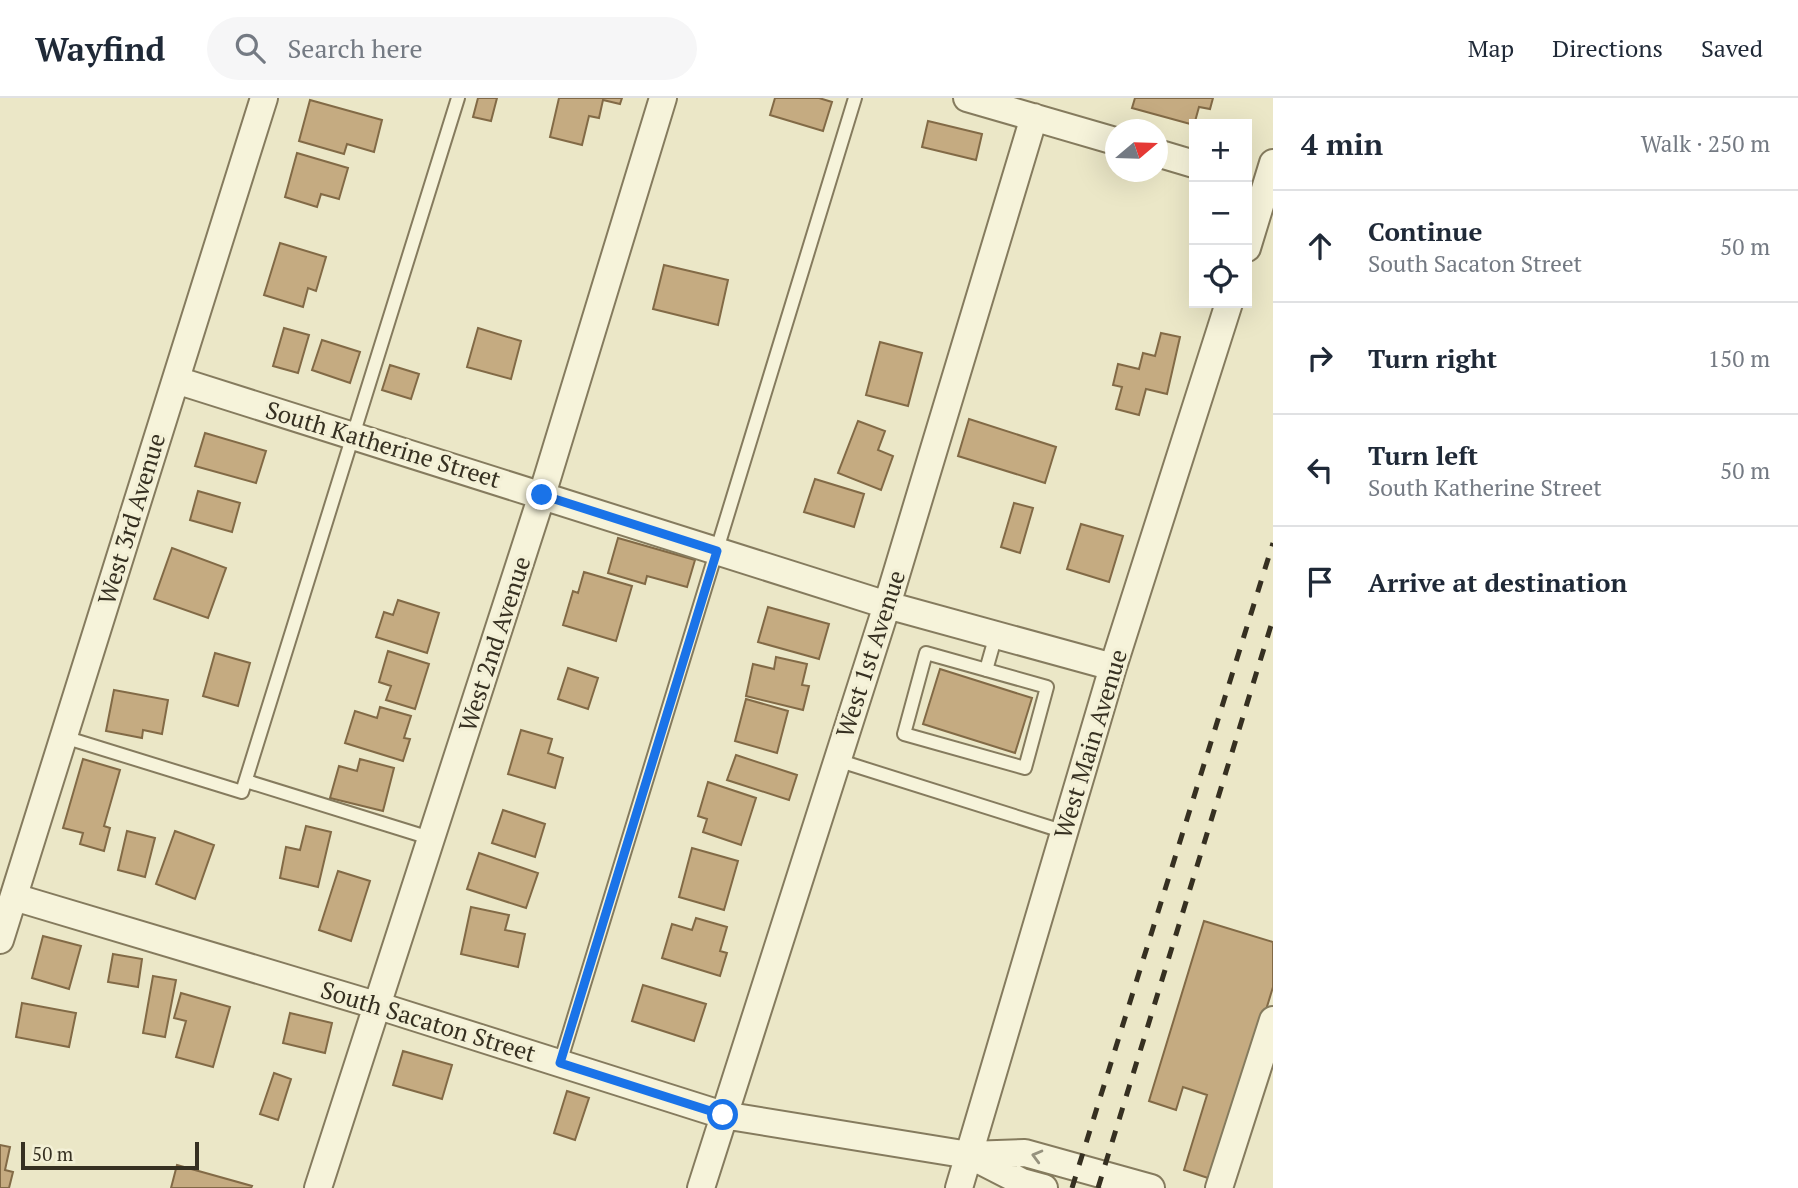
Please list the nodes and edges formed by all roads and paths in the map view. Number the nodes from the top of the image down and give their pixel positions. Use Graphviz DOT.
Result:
graph roads {
  1 [pos="264,98"];
  2 [pos="458,98"];
  3 [pos="663,98"];
  4 [pos="855,98"];
  5 [pos="967,98"];
  6 [pos="1034,117"];
  7 [pos="1105,138"];
  8 [pos="1168,156"];
  9 [pos="1189,163"];
  10 [pos="1262,176"];
  11 [pos="1248,245"];
  12 [pos="1227,308"];
  13 [pos="176,380"];
  14 [pos="353,436"];
  15 [pos="542,495"];
  16 [pos="717,551"];
  17 [pos="887,605"];
  18 [pos="996,635"];
  19 [pos="1113,667"];
  20 [pos="986,670"];
  21 [pos="64,737"];
  22 [pos="837,760"];
  23 [pos="246,781"];
  24 [pos="1065,832"];
  25 [pos="433,839"];
  26 [pos="14,897"];
  27 [pos="0,940"];
  28 [pos="379,1006"];
  29 [pos="1273,1020"];
  30 [pos="560,1063"];
  31 [pos="723,1115"];
  32 [pos="969,1155"];
  33 [pos="318,1188"];
  34 [pos="701,1188"];
  35 [pos="959,1188"];
  36 [pos="1044,1188"];
  37 [pos="1151,1188"];
  38 [pos="1219,1188"];
  1 -- 13 [label="street, West 3rd Avenue"];
  2 -- 14 [label="lane"];
  3 -- 15 [label="street, West 2nd Avenue"];
  4 -- 16 [label="lane"];
  5 -- 6 [label="street"];
  6 -- 7 [label="street"];
  6 -- 17 [label="street, West 1st Avenue"];
  8 -- 9 [label="street"];
  10 -- 11 [label="street"];
  12 -- 19 [label="street, West Main Avenue"];
  13 -- 14 [label="street, South Katherine Street"];
  13 -- 21 [label="street, West 3rd Avenue"];
  14 -- 15 [label="street, South Katherine Street"];
  14 -- 23 [label="lane"];
  15 -- 16 [label="street, South Katherine Street"];
  15 -- 25 [label="street, West 2nd Avenue"];
  16 -- 17 [label="street, South Katherine Street"];
  16 -- 30 [label="lane"];
  17 -- 18 [label="street, South Katherine Street"];
  17 -- 22 [label="street, West 1st Avenue"];
  18 -- 19 [label="street, South Katherine Street"];
  18 -- 20 [label="lane"];
  19 -- 24 [label="street, West Main Avenue"];
  20 -- 20 [label="lane"];
  21 -- 23 [label="lane"];
  21 -- 26 [label="street, West 3rd Avenue"];
  22 -- 24 [label="lane"];
  22 -- 31 [label="street, West 1st Avenue"];
  23 -- 25 [label="lane"];
  24 -- 32 [label="street, West Main Avenue"];
  25 -- 28 [label="street, West 2nd Avenue"];
  26 -- 27 [label="street, West 3rd Avenue"];
  26 -- 28 [label="street, South Sacaton Street"];
  28 -- 30 [label="street, South Sacaton Street"];
  28 -- 33 [label="street, West 2nd Avenue"];
  29 -- 38 [label="street"];
  30 -- 31 [label="street, South Sacaton Street"];
  31 -- 32 [label="street, South Sacaton Street"];
  31 -- 34 [label="street, West 1st Avenue"];
  32 -- 35 [label="street, West Main Avenue"];
  32 -- 36 [label="street, South Sacaton Street"];
  37 -- 32 [label="street, South Sacaton Street, one-way"];
}
